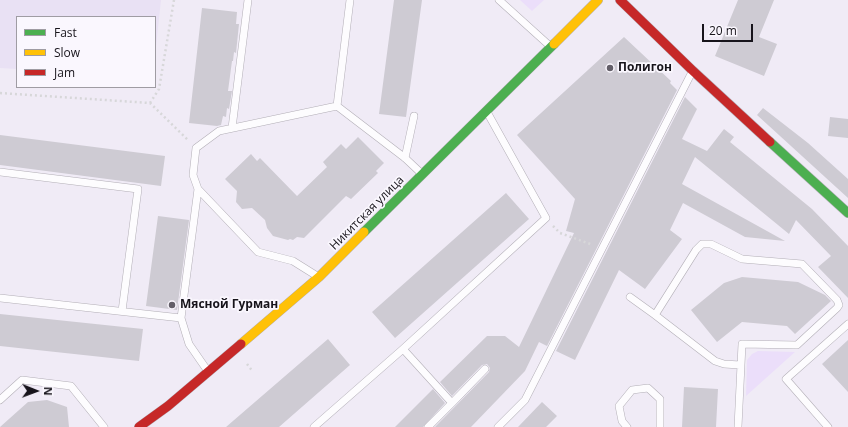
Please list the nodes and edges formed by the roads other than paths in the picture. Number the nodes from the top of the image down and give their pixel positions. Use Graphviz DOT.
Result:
graph roads {
  1 [pos="248,0"];
  2 [pos="350,0"];
  3 [pos="499,0"];
  4 [pos="598,0"];
  5 [pos="620,0"];
  6 [pos="551,47"];
  7 [pos="692,70"];
  8 [pos="337,106"];
  9 [pos="486,110"];
  10 [pos="414,116"];
  11 [pos="232,128"];
  12 [pos="405,158"];
  13 [pos="0,172"];
  14 [pos="422,174"];
  15 [pos="198,189"];
  16 [pos="848,213"];
  17 [pos="319,277"];
  18 [pos="630,297"];
  19 [pos="0,298"];
  20 [pos="122,311"];
  21 [pos="655,315"];
  22 [pos="181,318"];
  23 [pos="848,324"];
  24 [pos="403,349"];
  25 [pos="740,365"];
  26 [pos="485,369"];
  27 [pos="209,372"];
  28 [pos="0,400"];
  29 [pos="452,403"];
  30 [pos="104,427"];
  31 [pos="140,427"];
  32 [pos="314,427"];
  33 [pos="428,427"];
  34 [pos="498,427"];
  35 [pos="627,427"];
  36 [pos="660,427"];
  37 [pos="738,427"];
  38 [pos="828,427"];
  1 -- 11 [label="lane"];
  2 -- 8 [label="lane"];
  3 -- 6 [label="lane"];
  4 -- 6 [label="street, Никитская улица"];
  5 -- 7 [label="street"];
  6 -- 9 [label="street, Никитская улица"];
  7 -- 16 [label="street"];
  7 -- 34 [label="lane"];
  8 -- 11 [label="lane"];
  8 -- 12 [label="lane"];
  9 -- 14 [label="street, Никитская улица"];
  9 -- 24 [label="lane"];
  10 -- 12 [label="lane"];
  11 -- 15 [label="lane"];
  12 -- 14 [label="lane"];
  13 -- 20 [label="lane"];
  14 -- 17 [label="street, Никитская улица"];
  15 -- 17 [label="lane"];
  15 -- 22 [label="lane"];
  17 -- 27 [label="street, Никитская улица"];
  18 -- 21 [label="lane"];
  19 -- 20 [label="lane"];
  20 -- 22 [label="lane"];
  21 -- 25 [label="lane"];
  21 -- 25 [label="lane"];
  22 -- 27 [label="lane"];
  23 -- 38 [label="lane"];
  24 -- 29 [label="lane"];
  24 -- 32 [label="lane"];
  25 -- 37 [label="lane"];
  26 -- 29 [label="lane"];
  27 -- 31 [label="street, Никитская улица"];
  28 -- 30 [label="lane"];
  29 -- 33 [label="lane"];
  35 -- 36 [label="lane"];
}
